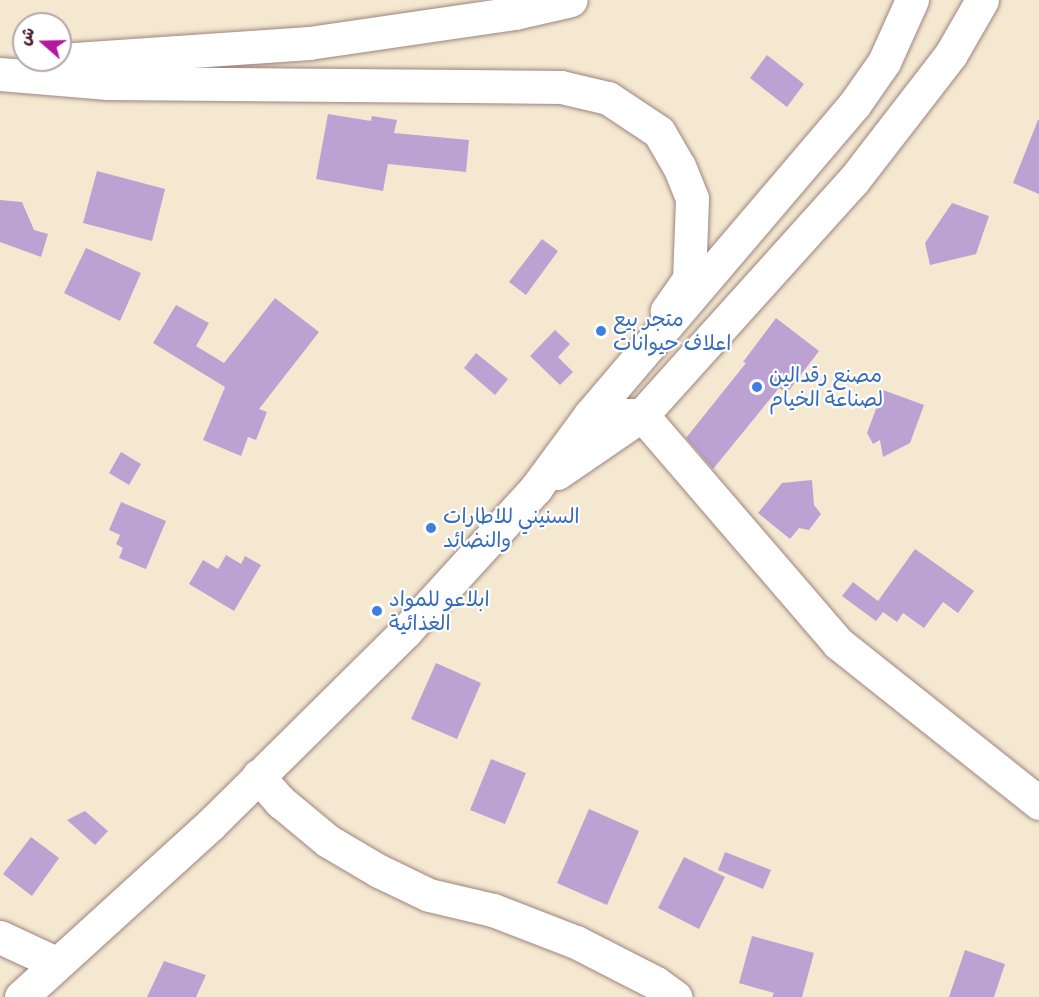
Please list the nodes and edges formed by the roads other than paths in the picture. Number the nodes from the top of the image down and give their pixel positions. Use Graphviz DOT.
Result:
graph roads {
  1 [pos="571,0"];
  2 [pos="912,0"];
  3 [pos="982,0"];
  4 [pos="72,59"];
  5 [pos="0,74"];
  6 [pos="614,390"];
  7 [pos="590,415"];
  8 [pos="642,415"];
  9 [pos="536,488"];
  10 [pos="258,776"];
  11 [pos="1039,804"];
  12 [pos="0,937"];
  13 [pos="56,963"];
  14 [pos="21,997"];
  15 [pos="675,997"];
  1 -- 4 [label="street"];
  2 -- 6 [label="street"];
  3 -- 8 [label="street"];
  5 -- 6 [label="street"];
  6 -- 7 [label="street"];
  7 -- 8 [label="street"];
  7 -- 9 [label="street"];
  8 -- 9 [label="street"];
  8 -- 11 [label="street"];
  9 -- 10 [label="street"];
  10 -- 13 [label="street"];
  10 -- 15 [label="street"];
  12 -- 13 [label="street"];
  13 -- 14 [label="street"];
}
